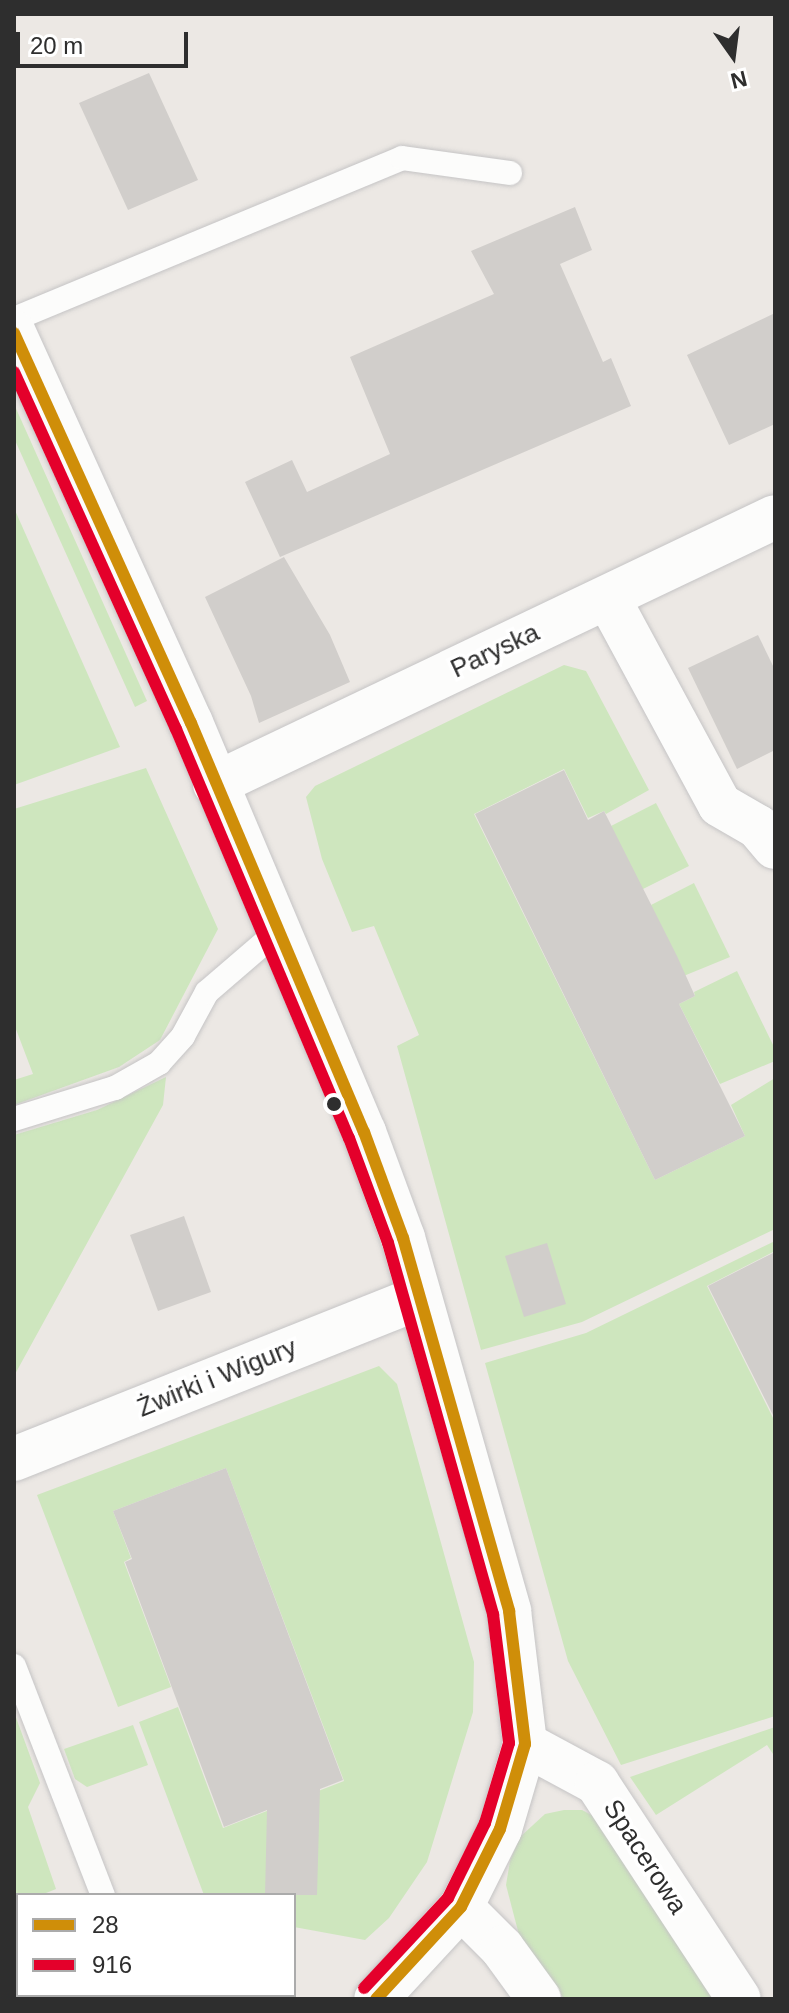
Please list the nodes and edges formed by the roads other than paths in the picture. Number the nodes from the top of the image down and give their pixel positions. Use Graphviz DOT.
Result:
graph roads {
  1 [pos="510,173"];
  2 [pos="14,319"];
  3 [pos="14,333"];
  4 [pos="775,517"];
  5 [pos="608,598"];
  6 [pos="215,784"];
  7 [pos="775,847"];
  8 [pos="279,930"];
  9 [pos="14,1119"];
  10 [pos="419,1298"];
  11 [pos="14,1459"];
  12 [pos="14,1666"];
  13 [pos="525,1744"];
  14 [pos="102,1893"];
  15 [pos="461,1907"];
  16 [pos="376,1999"];
  17 [pos="539,1999"];
  18 [pos="739,1999"];
  1 -- 2 [label="lane"];
  3 -- 6 [label="street"];
  4 -- 5 [label="street, Paryska"];
  5 -- 6 [label="street, Paryska"];
  5 -- 7 [label="street"];
  6 -- 8 [label="street"];
  8 -- 9 [label="lane"];
  8 -- 10 [label="street"];
  10 -- 11 [label="street, Żwirki i Wigury"];
  10 -- 13 [label="street"];
  12 -- 14 [label="lane"];
  13 -- 15 [label="street"];
  13 -- 18 [label="street, Spacerowa"];
  15 -- 16 [label="street"];
  15 -- 17 [label="street"];
}
